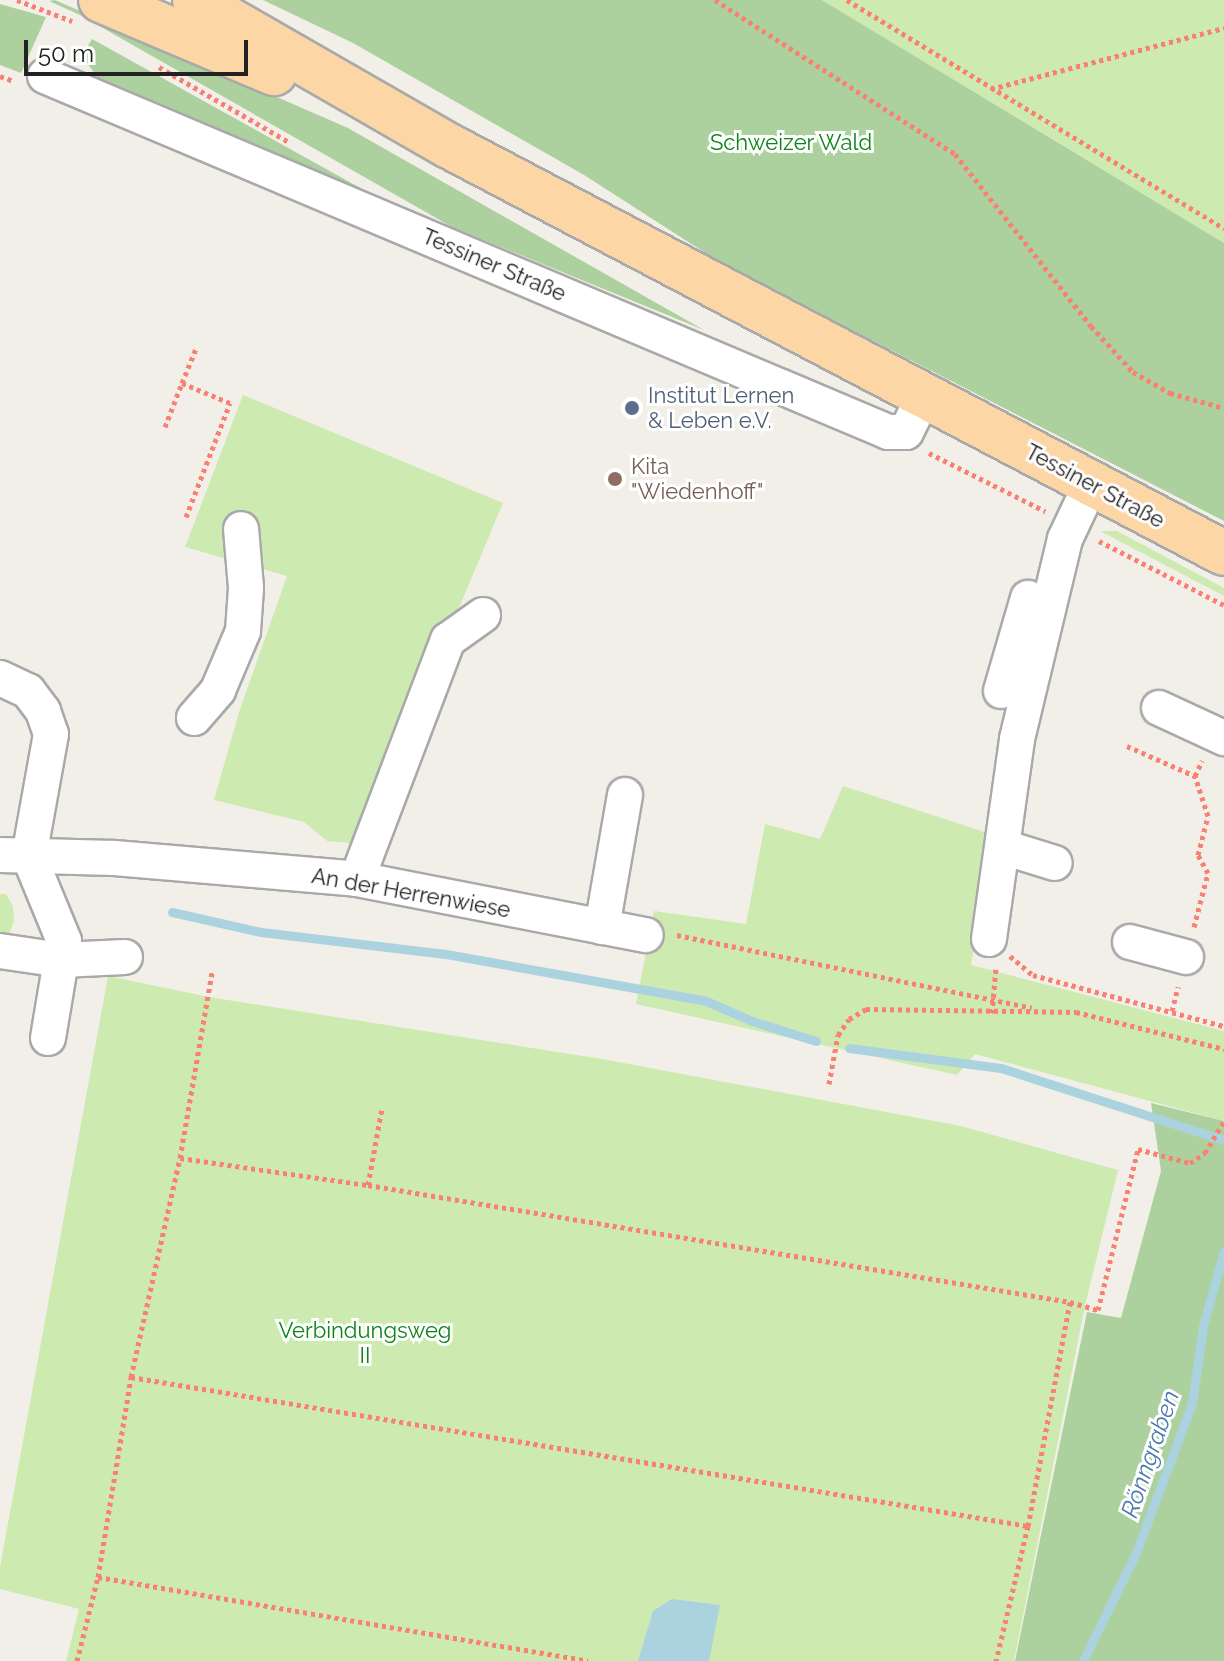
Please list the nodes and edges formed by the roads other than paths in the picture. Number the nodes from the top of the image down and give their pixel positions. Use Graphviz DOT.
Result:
graph roads {
  1 [pos="195,0"];
  2 [pos="89,12"];
  3 [pos="45,76"];
  4 [pos="449,146"];
  5 [pos="924,396"];
  6 [pos="1082,478"];
  7 [pos="241,529"];
  8 [pos="1224,553"];
  9 [pos="483,615"];
  10 [pos="0,678"];
  11 [pos="1001,691"];
  12 [pos="1159,708"];
  13 [pos="194,718"];
  14 [pos="1224,738"];
  15 [pos="625,795"];
  16 [pos="1003,847"];
  17 [pos="14,856"];
  18 [pos="1055,863"];
  19 [pos="357,879"];
  20 [pos="602,927"];
  21 [pos="646,935"];
  22 [pos="993,942"];
  23 [pos="1130,942"];
  24 [pos="0,951"];
  25 [pos="125,957"];
  26 [pos="1186,957"];
  27 [pos="61,960"];
  28 [pos="48,1038"];
  1 -- 4 [label="main road, Tessiner Straße"];
  2 -- 4 [label="main road, Tessiner Straße"];
  3 -- 5 [label="street, Tessiner Straße"];
  4 -- 5 [label="main road, Tessiner Straße"];
  5 -- 6 [label="main road, Tessiner Straße"];
  6 -- 8 [label="main road, Tessiner Straße"];
  6 -- 11 [label="street"];
  6 -- 16 [label="street"];
  7 -- 13 [label="street"];
  9 -- 19 [label="street"];
  10 -- 17 [label="street"];
  12 -- 14 [label="street"];
  15 -- 20 [label="street"];
  16 -- 18 [label="street"];
  16 -- 22 [label="street"];
  17 -- 19 [label="street, An der Herrenwiese"];
  17 -- 27 [label="street"];
  19 -- 20 [label="street, An der Herrenwiese"];
  20 -- 21 [label="street, An der Herrenwiese"];
  23 -- 26 [label="street"];
  24 -- 27 [label="street"];
  25 -- 27 [label="street"];
  27 -- 28 [label="street"];
}
